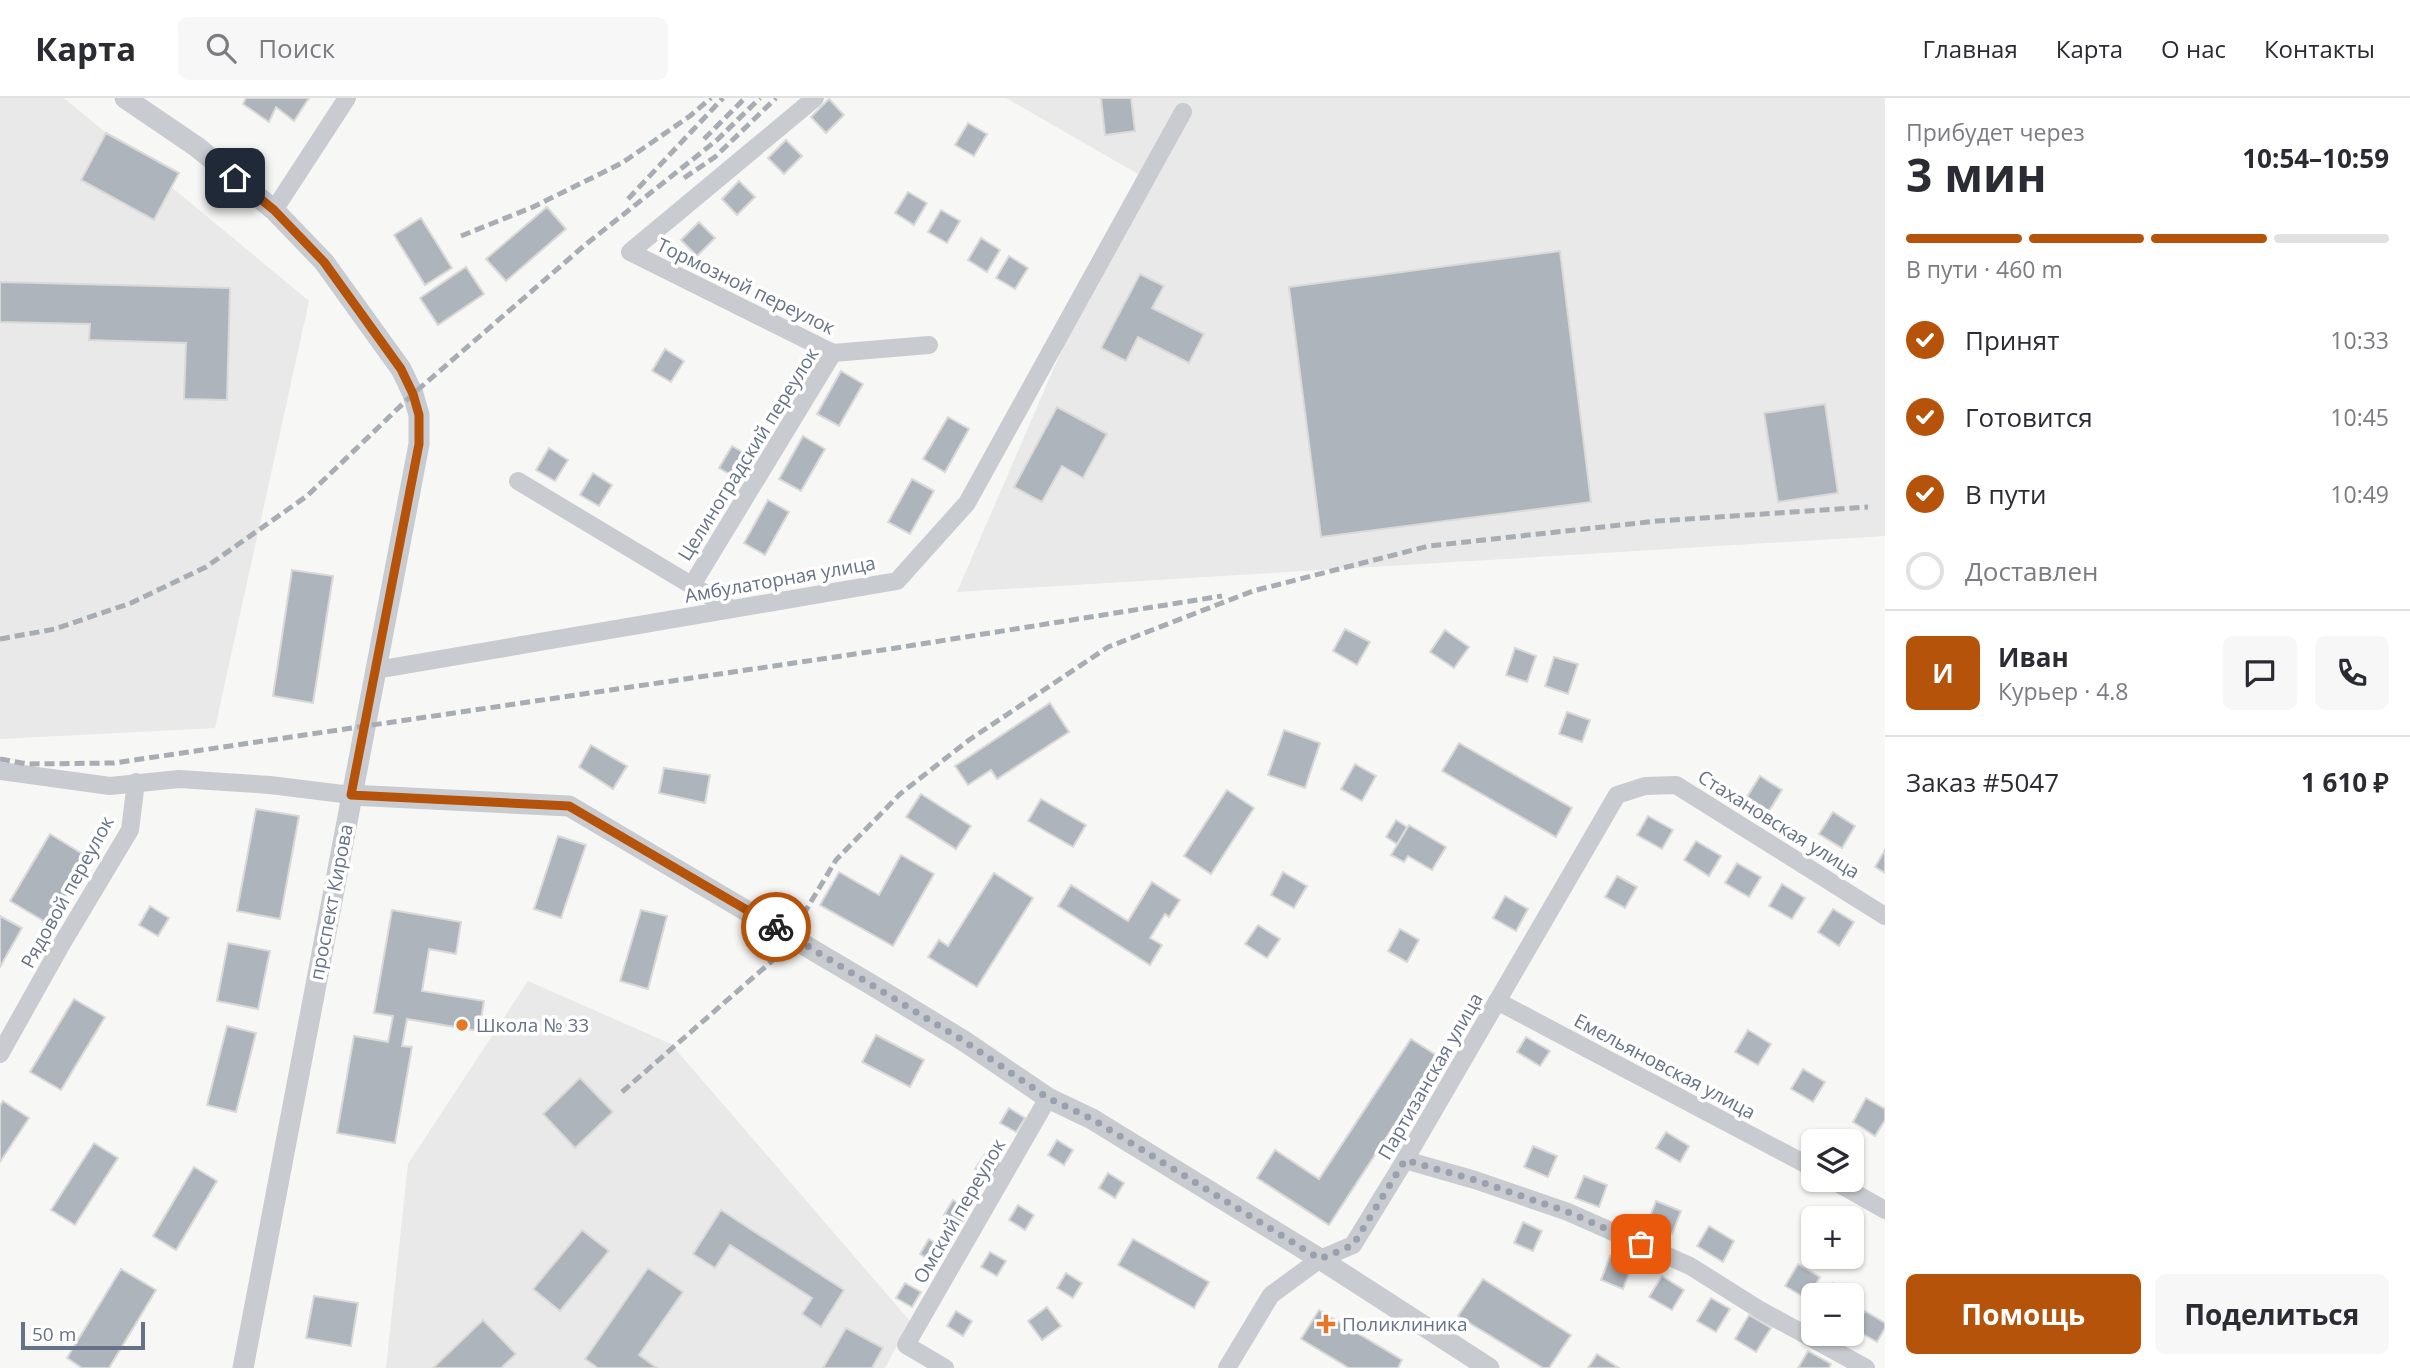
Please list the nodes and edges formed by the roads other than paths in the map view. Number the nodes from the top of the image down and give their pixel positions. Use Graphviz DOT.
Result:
graph roads {
  1 [pos="125,98"];
  2 [pos="347,98"];
  3 [pos="815,98"];
  4 [pos="1183,112"];
  5 [pos="274,210"];
  6 [pos="929,345"];
  7 [pos="833,353"];
  8 [pos="518,481"];
  9 [pos="692,585"];
  10 [pos="732,609"];
  11 [pos="376,670"];
  12 [pos="0,771"];
  13 [pos="136,782"];
  14 [pos="1645,786"];
  15 [pos="351,795"];
  16 [pos="1885,916"];
  17 [pos="1497,1001"];
  18 [pos="0,1054"];
  19 [pos="1048,1098"];
  20 [pos="1405,1160"];
  21 [pos="1801,1162"];
  22 [pos="1853,1192"];
  23 [pos="1885,1210"];
  24 [pos="1320,1259"];
  25 [pos="243,1368"];
  26 [pos="945,1368"];
  27 [pos="1227,1368"];
  28 [pos="1489,1368"];
  29 [pos="1866,1368"];
  1 -- 5 [label="street, проспект Кирова"];
  2 -- 5 [label="street"];
  3 -- 7 [label="street, Тормозной переулок"];
  4 -- 10 [label="street, Амбулаторная улица"];
  5 -- 11 [label="street, проспект Кирова"];
  6 -- 7 [label="street, Целиноградский переулок"];
  7 -- 9 [label="street, Целиноградский переулок"];
  8 -- 9 [label="street"];
  9 -- 10 [label="street"];
  10 -- 11 [label="street, Амбулаторная улица"];
  11 -- 15 [label="street, проспект Кирова"];
  12 -- 13 [label="street"];
  13 -- 15 [label="street"];
  13 -- 18 [label="street, Рядовой переулок"];
  14 -- 16 [label="street, Стахановская улица"];
  14 -- 17 [label="street, Партизанская улица"];
  15 -- 19 [label="street"];
  15 -- 25 [label="street, проспект Кирова"];
  17 -- 20 [label="street, Партизанская улица"];
  17 -- 21 [label="street, Емельяновская улица"];
  19 -- 24 [label="street"];
  19 -- 26 [label="street, Омский переулок"];
  20 -- 24 [label="street, Партизанская улица"];
  20 -- 29 [label="street"];
  22 -- 23 [label="street"];
  24 -- 27 [label="street, Партизанская улица"];
  24 -- 28 [label="street"];
}
